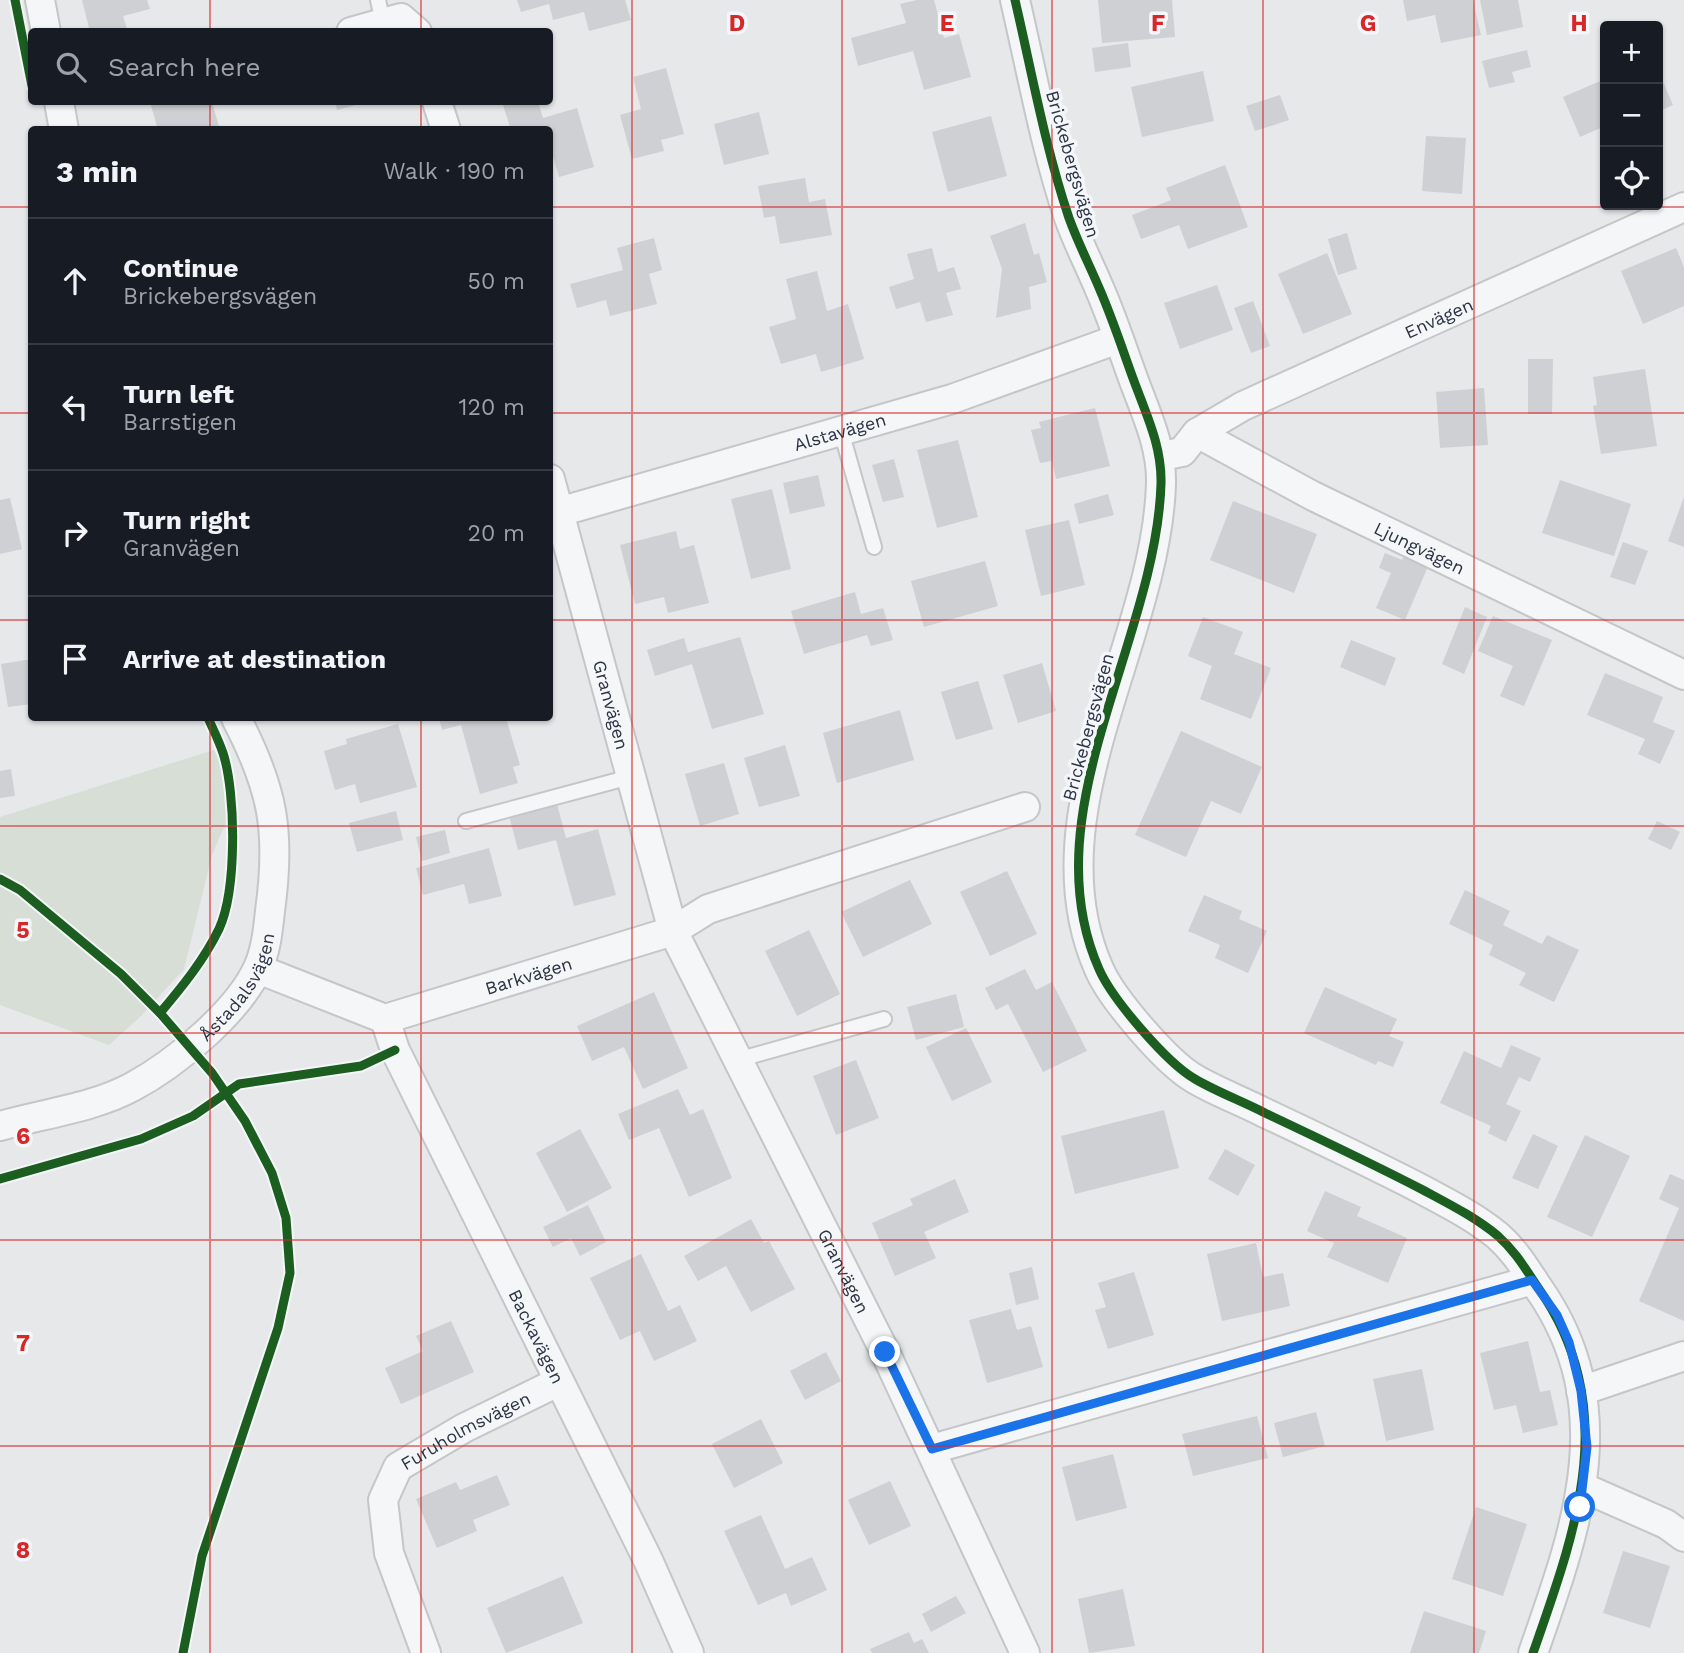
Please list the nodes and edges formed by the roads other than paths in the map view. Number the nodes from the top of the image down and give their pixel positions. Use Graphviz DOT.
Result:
graph roads {
  1 [pos="40,0"];
  2 [pos="1015,0"];
  3 [pos="380,11"];
  4 [pos="45,28"];
  5 [pos="357,28"];
  6 [pos="412,28"];
  7 [pos="60,105"];
  8 [pos="439,105"];
  9 [pos="63,126"];
  10 [pos="445,126"];
  11 [pos="1684,207"];
  12 [pos="1118,339"];
  13 [pos="841,431"];
  14 [pos="1197,433"];
  15 [pos="1161,456"];
  16 [pos="553,491"];
  17 [pos="559,512"];
  18 [pos="874,547"];
  19 [pos="1684,675"];
  20 [pos="238,721"];
  21 [pos="630,777"];
  22 [pos="1025,807"];
  23 [pos="466,821"];
  24 [pos="673,931"];
  25 [pos="258,969"];
  26 [pos="385,1019"];
  27 [pos="884,1019"];
  28 [pos="737,1060"];
  29 [pos="0,1126"];
  30 [pos="1532,1280"];
  31 [pos="1684,1356"];
  32 [pos="558,1382"];
  33 [pos="1581,1391"];
  34 [pos="932,1449"];
  35 [pos="1582,1487"];
  36 [pos="1684,1537"];
  37 [pos="426,1653"];
  38 [pos="689,1653"];
  39 [pos="1025,1653"];
  40 [pos="1534,1653"];
  1 -- 4 [label="street"];
  2 -- 12 [label="street, Brickebergsvägen"];
  3 -- 5 [label="street"];
  3 -- 6 [label="street"];
  7 -- 9 [label="street"];
  8 -- 10 [label="street"];
  11 -- 14 [label="street, Envägen"];
  12 -- 13 [label="street, Alstavägen"];
  12 -- 15 [label="street, Brickebergsvägen"];
  13 -- 17 [label="street, Alstavägen"];
  13 -- 18 [label="lane"];
  14 -- 15 [label="street"];
  14 -- 19 [label="street, Ljungvägen"];
  15 -- 30 [label="street, Brickebergsvägen"];
  16 -- 17 [label="street, Granvägen"];
  17 -- 21 [label="street, Granvägen"];
  20 -- 25 [label="street, Åstadalsvägen"];
  21 -- 23 [label="lane"];
  21 -- 24 [label="street, Granvägen"];
  22 -- 24 [label="street"];
  24 -- 26 [label="street, Barkvägen"];
  24 -- 28 [label="street, Granvägen"];
  25 -- 26 [label="street"];
  25 -- 29 [label="street, Åstadalsvägen"];
  26 -- 32 [label="street, Backavägen"];
  27 -- 28 [label="lane"];
  28 -- 34 [label="street, Granvägen"];
  30 -- 33 [label="street, Brickebergsvägen"];
  30 -- 34 [label="street"];
  31 -- 33 [label="street"];
  32 -- 37 [label="street, Furuholmsvägen"];
  32 -- 38 [label="street, Backavägen"];
  33 -- 35 [label="street, Brickebergsvägen"];
  34 -- 39 [label="street, Granvägen"];
  35 -- 36 [label="street"];
  35 -- 40 [label="street, Brickebergsvägen"];
}
